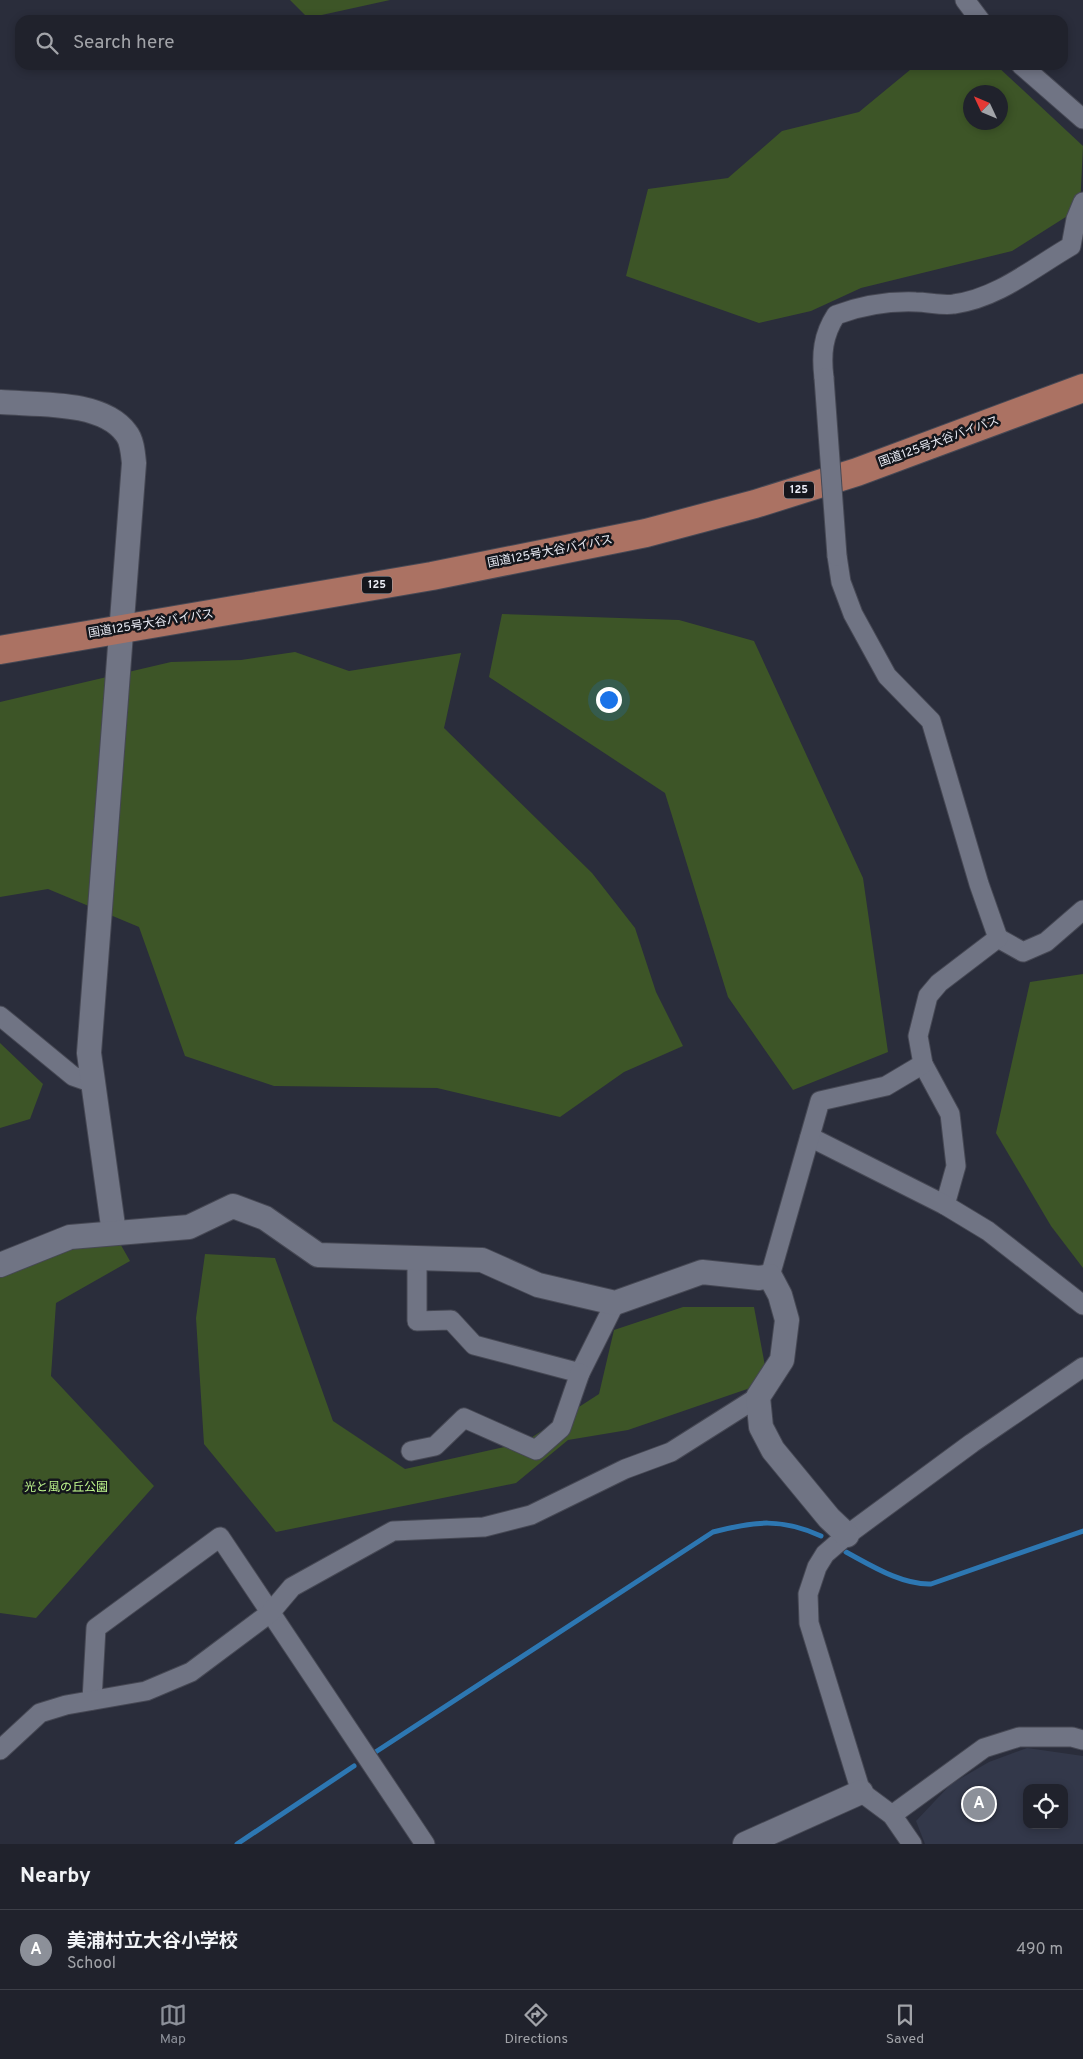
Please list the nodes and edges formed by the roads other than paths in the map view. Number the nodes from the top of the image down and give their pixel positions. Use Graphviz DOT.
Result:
graph roads {
  1 [pos="965,0"];
  2 [pos="976,15"];
  3 [pos="1027,70"];
  4 [pos="1083,119"];
  5 [pos="1083,202"];
  6 [pos="1083,388"];
  7 [pos="0,402"];
  8 [pos="122,629"];
  9 [pos="0,650"];
  10 [pos="1083,910"];
  11 [pos="998,938"];
  12 [pos="0,1016"];
  13 [pos="923,1064"];
  14 [pos="93,1082"];
  15 [pos="810,1137"];
  16 [pos="946,1205"];
  17 [pos="114,1233"];
  18 [pos="416,1258"];
  19 [pos="0,1265"];
  20 [pos="770,1276"];
  21 [pos="615,1303"];
  22 [pos="1083,1305"];
  23 [pos="1083,1367"];
  24 [pos="580,1373"];
  25 [pos="758,1397"];
  26 [pos="411,1451"];
  27 [pos="847,1535"];
  28 [pos="270,1613"];
  29 [pos="92,1700"];
  30 [pos="1083,1740"];
  31 [pos="0,1750"];
  32 [pos="861,1792"];
  33 [pos="892,1815"];
  34 [pos="425,1844"];
  35 [pos="745,1844"];
  36 [pos="912,1844"];
  1 -- 2 [label="street"];
  3 -- 4 [label="street"];
  5 -- 11 [label="street, bridge"];
  6 -- 8 [label="highway, 国道125号大谷バイパス / 125"];
  7 -- 8 [label="street"];
  8 -- 9 [label="highway, 国道125号大谷バイパス / 125"];
  8 -- 14 [label="street"];
  10 -- 11 [label="street"];
  11 -- 13 [label="street"];
  12 -- 14 [label="street"];
  13 -- 15 [label="street"];
  13 -- 16 [label="street"];
  14 -- 17 [label="street"];
  15 -- 16 [label="street"];
  15 -- 20 [label="street"];
  16 -- 22 [label="street"];
  17 -- 18 [label="street"];
  17 -- 19 [label="street"];
  18 -- 21 [label="street"];
  18 -- 24 [label="street"];
  20 -- 21 [label="street"];
  20 -- 25 [label="street"];
  21 -- 24 [label="street"];
  23 -- 27 [label="street"];
  24 -- 26 [label="street"];
  25 -- 27 [label="street"];
  25 -- 28 [label="street"];
  27 -- 32 [label="street"];
  28 -- 29 [label="street"];
  28 -- 29 [label="street"];
  28 -- 34 [label="street"];
  29 -- 31 [label="street"];
  30 -- 33 [label="street"];
  32 -- 33 [label="street"];
  32 -- 35 [label="street"];
  33 -- 36 [label="street"];
}
